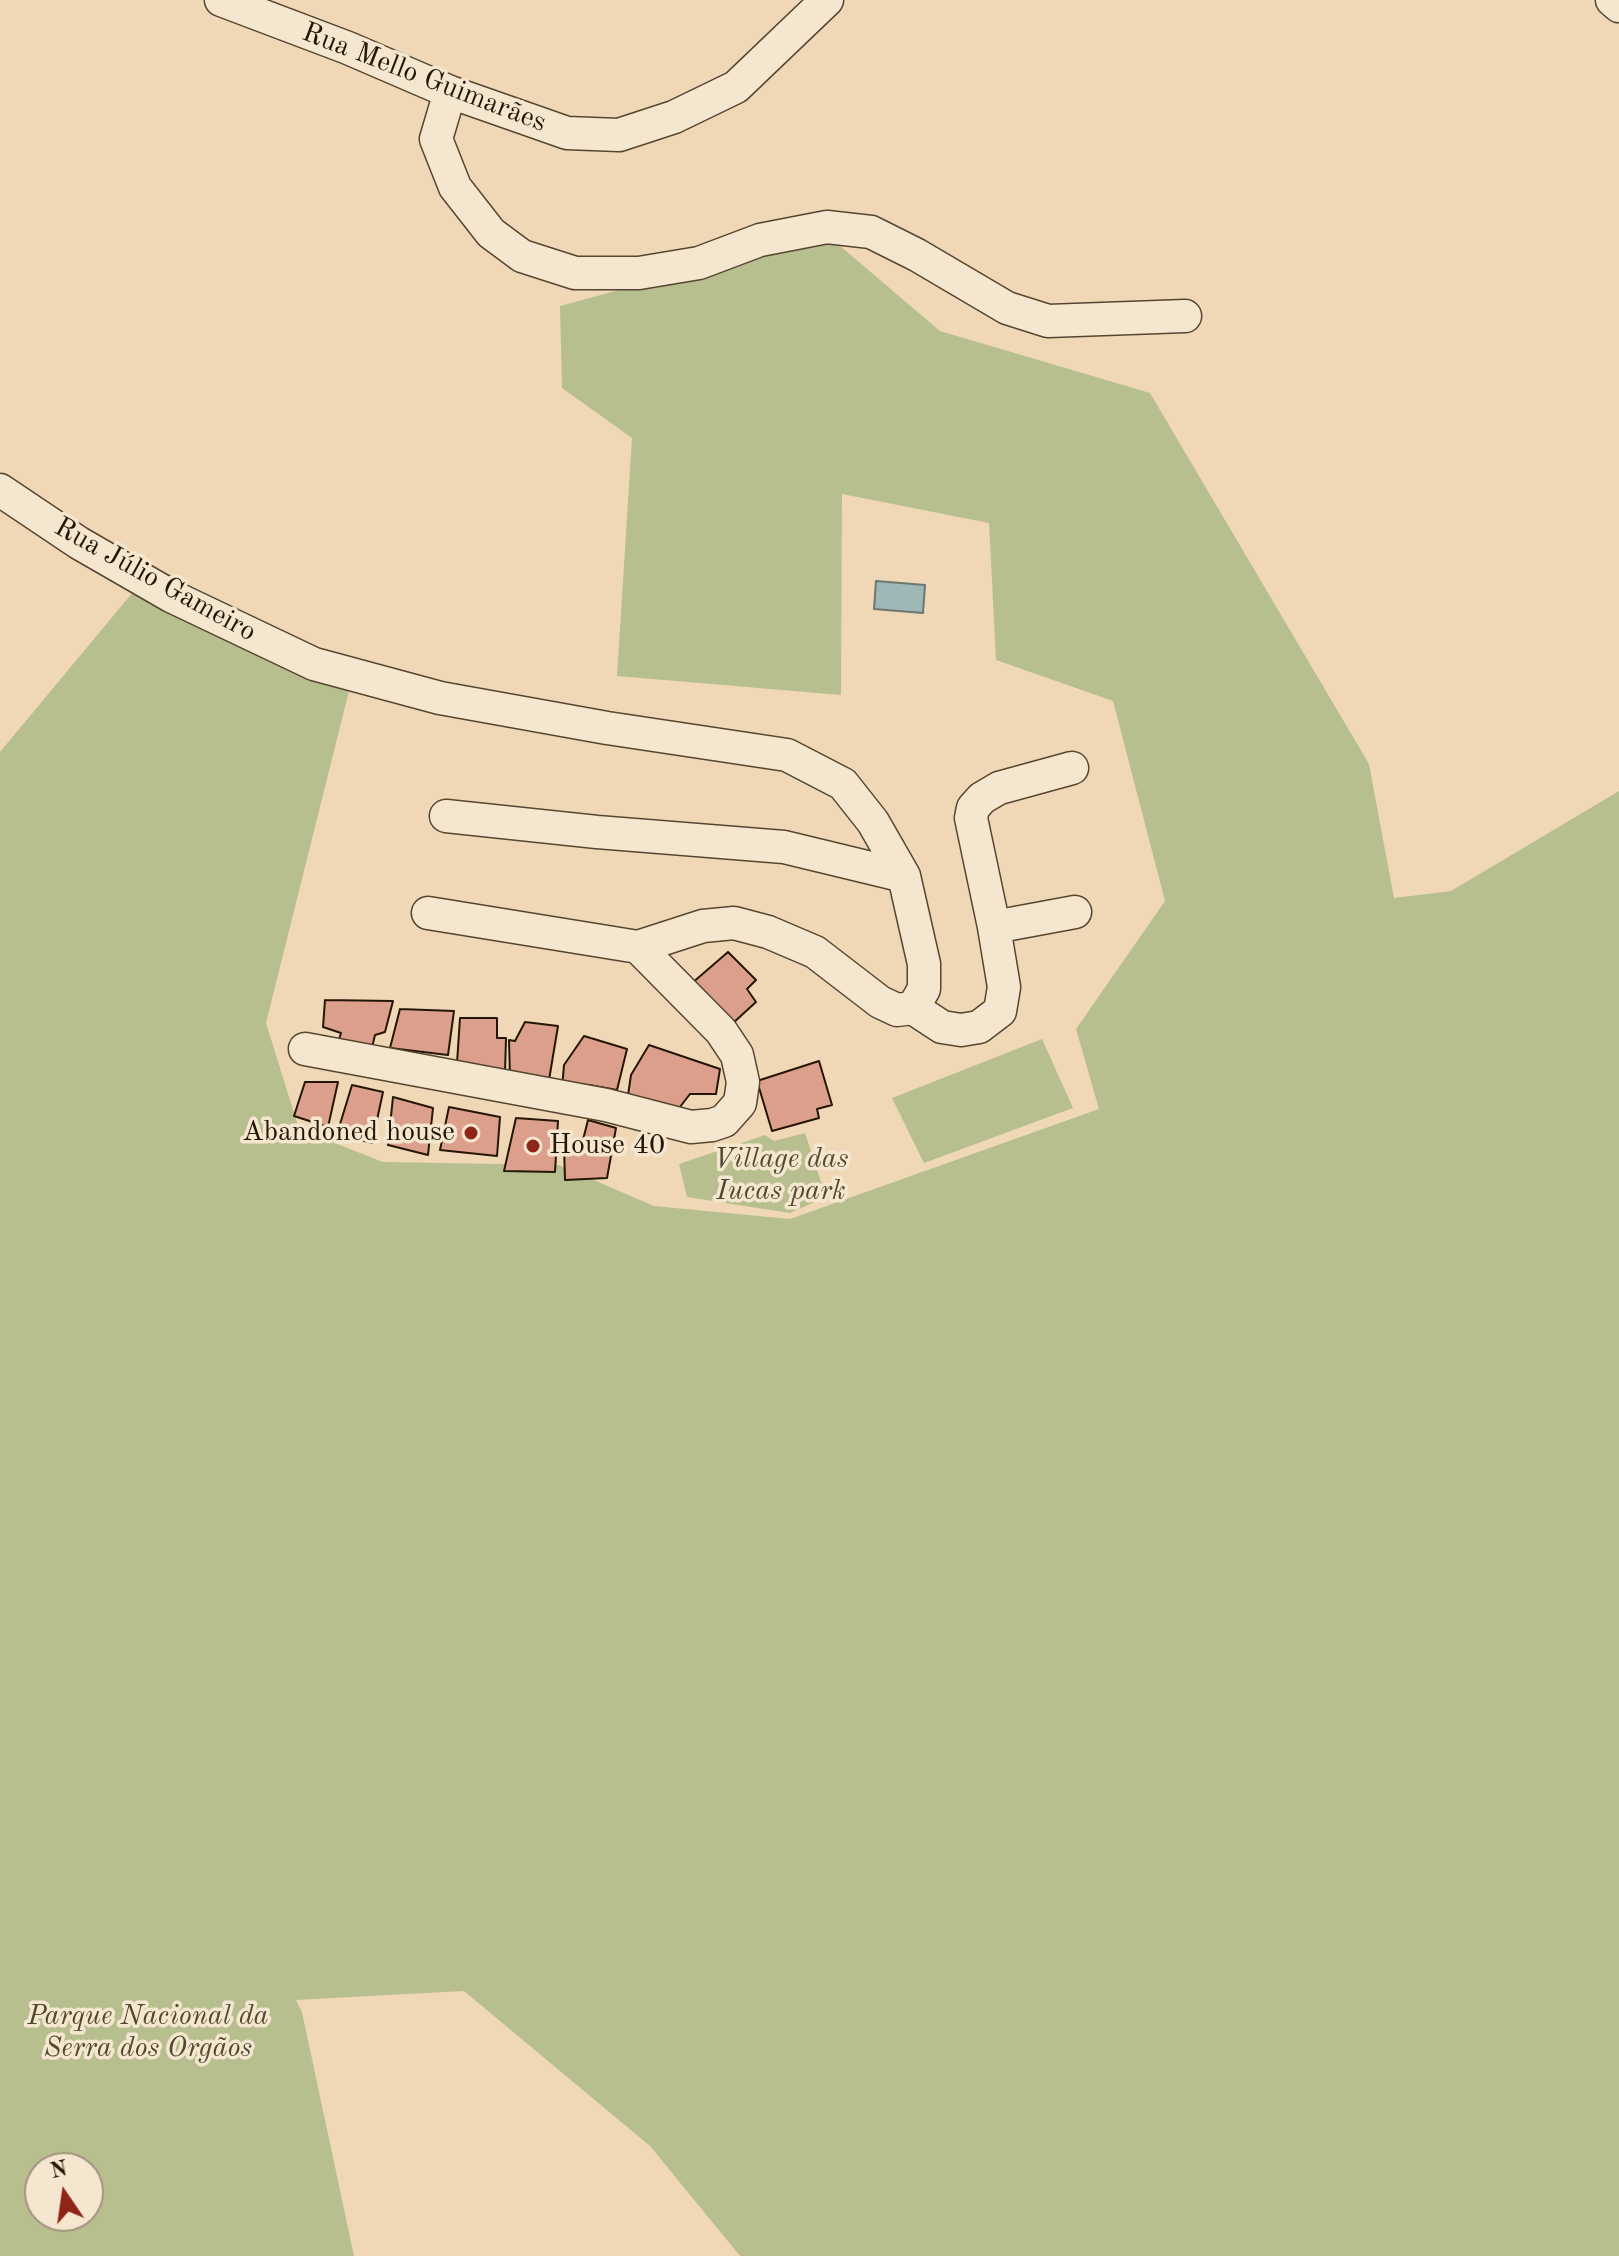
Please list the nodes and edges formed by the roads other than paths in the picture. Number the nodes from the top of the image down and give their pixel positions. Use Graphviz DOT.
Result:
graph roads {
  1 [pos="221,0"];
  2 [pos="827,0"];
  3 [pos="1612,0"];
  4 [pos="1619,6"];
  5 [pos="450,92"];
  6 [pos="1185,316"];
  7 [pos="0,490"];
  8 [pos="1072,768"];
  9 [pos="446,816"];
  10 [pos="904,876"];
  11 [pos="1075,912"];
  12 [pos="428,913"];
  13 [pos="994,927"];
  14 [pos="638,947"];
  15 [pos="913,1008"];
  16 [pos="305,1049"];
  1 -- 5 [label="street, Rua Mello Guimarães"];
  2 -- 5 [label="street, Rua Mello Guimarães"];
  3 -- 4 [label="street"];
  5 -- 6 [label="street"];
  7 -- 10 [label="street, Rua Júlio Gameiro"];
  8 -- 13 [label="street"];
  9 -- 10 [label="street"];
  10 -- 15 [label="street, Rua Júlio Gameiro"];
  11 -- 13 [label="street"];
  12 -- 14 [label="street"];
  13 -- 15 [label="street"];
  14 -- 15 [label="street"];
  14 -- 16 [label="street"];
}
